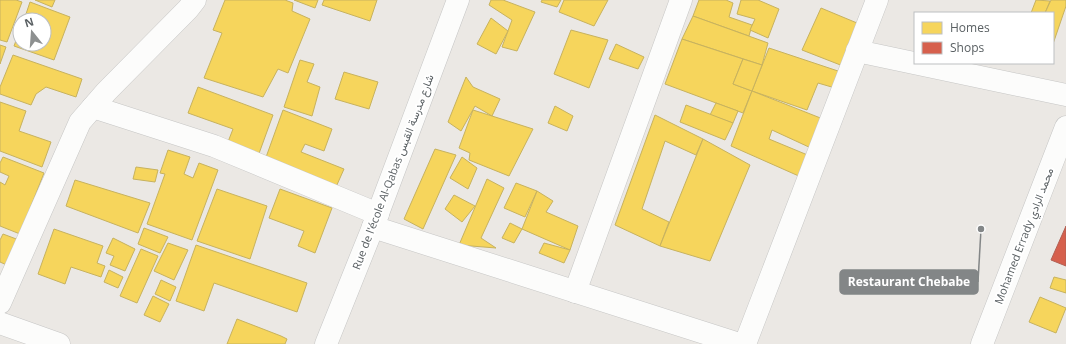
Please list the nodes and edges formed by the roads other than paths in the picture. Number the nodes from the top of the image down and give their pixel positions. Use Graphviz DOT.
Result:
graph roads {
  1 [pos="194,0"];
  2 [pos="458,0"];
  3 [pos="681,0"];
  4 [pos="877,0"];
  5 [pos="857,51"];
  6 [pos="914,63"];
  7 [pos="919,64"];
  8 [pos="1066,95"];
  9 [pos="93,107"];
  10 [pos="1066,127"];
  11 [pos="375,220"];
  12 [pos="575,292"];
  13 [pos="0,303"];
  14 [pos="0,323"];
  15 [pos="59,344"];
  16 [pos="326,344"];
  17 [pos="739,344"];
  18 [pos="745,344"];
  19 [pos="982,344"];
  1 -- 9 [label="street"];
  2 -- 11 [label="street, Rue de l'école Al-Qabas شارع مدرسة القبس"];
  3 -- 12 [label="street"];
  4 -- 5 [label="street"];
  5 -- 6 [label="street"];
  5 -- 18 [label="street"];
  7 -- 8 [label="street"];
  9 -- 11 [label="street"];
  9 -- 13 [label="street"];
  10 -- 19 [label="street, Mohamed Errady محمد الرادي"];
  11 -- 12 [label="street"];
  11 -- 16 [label="street, Rue de l'école Al-Qabas شارع مدرسة القبس"];
  12 -- 17 [label="street"];
  14 -- 15 [label="street"];
}
